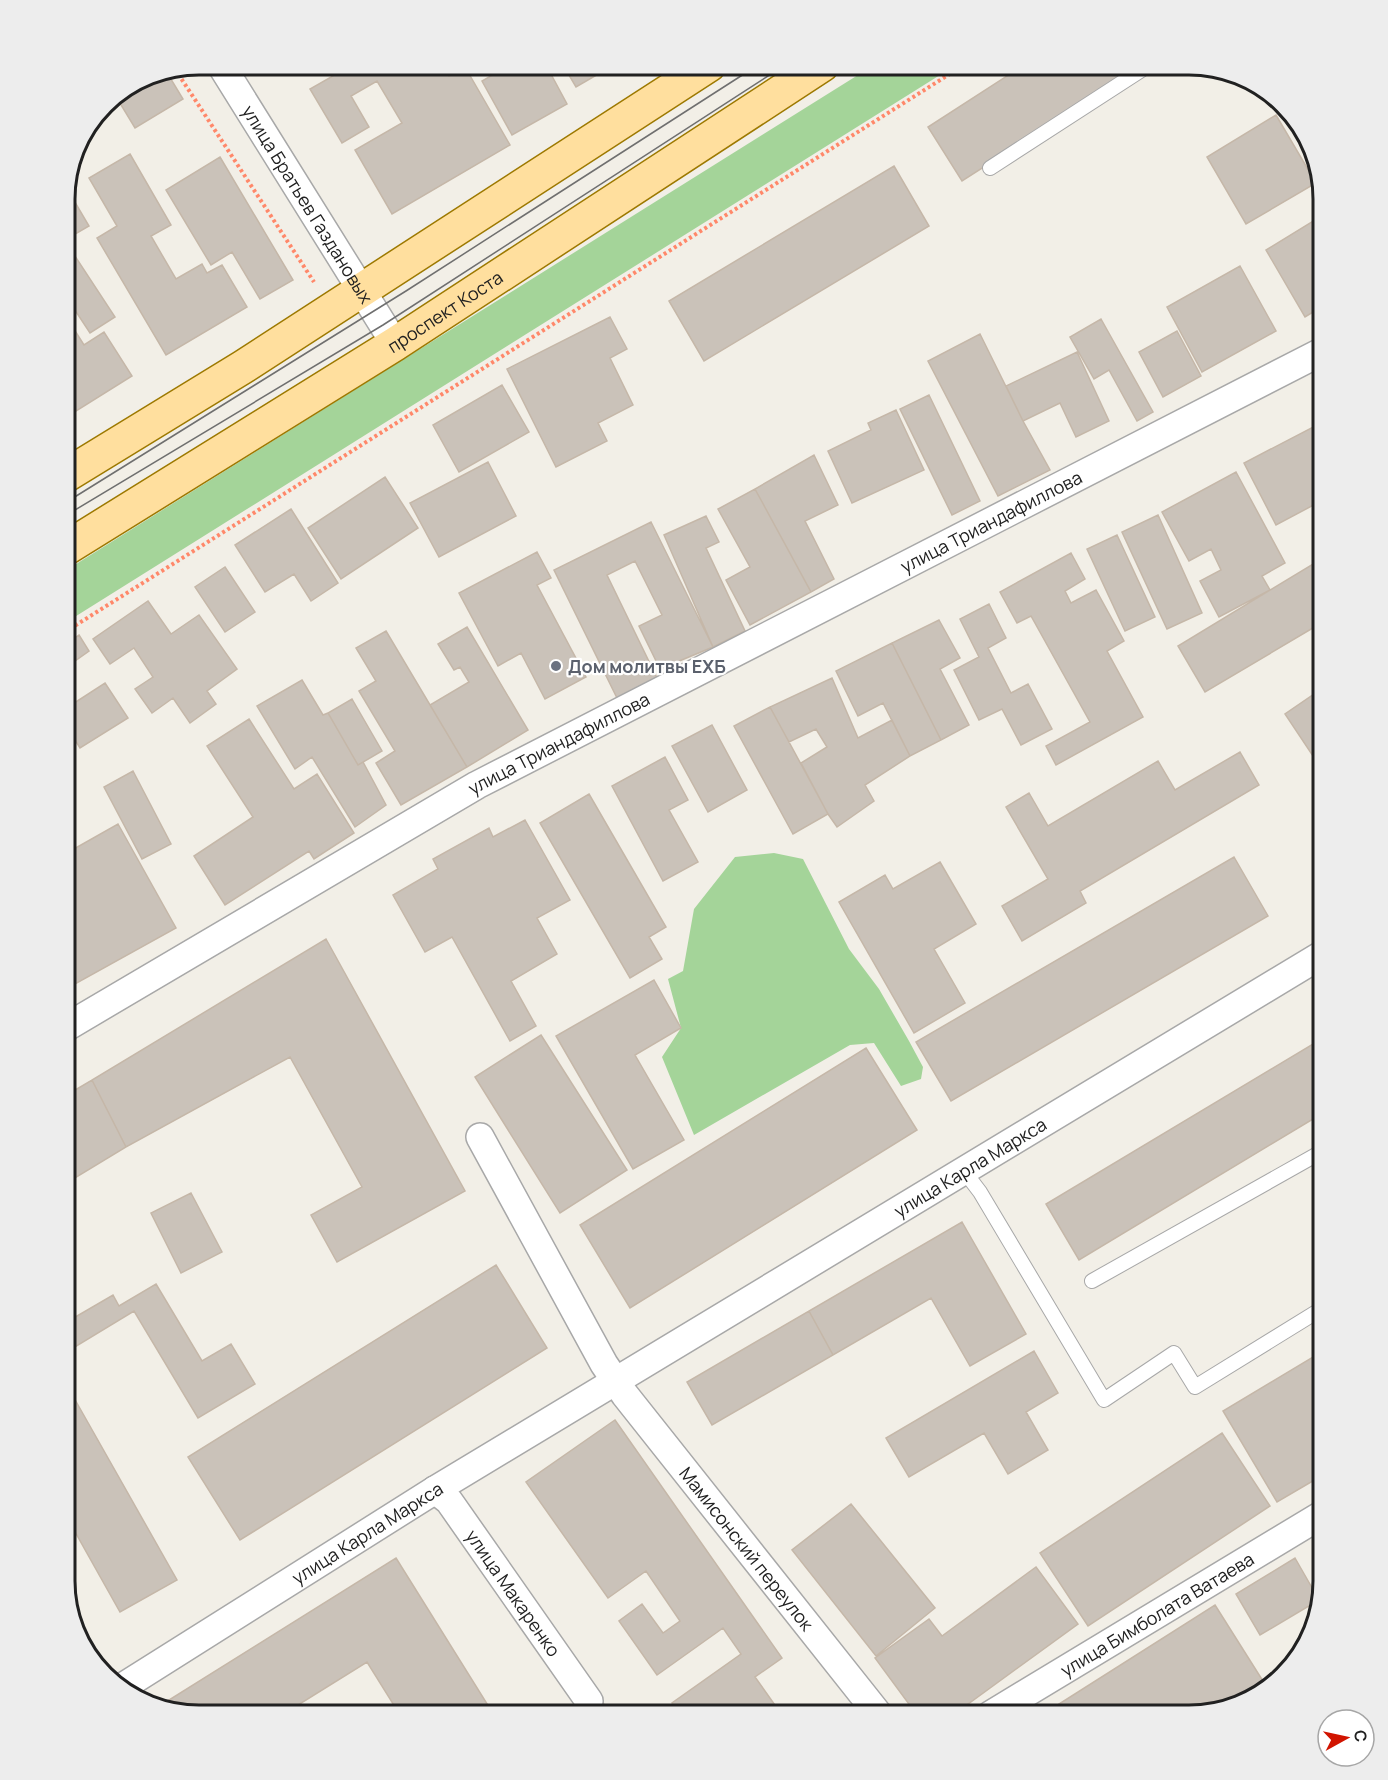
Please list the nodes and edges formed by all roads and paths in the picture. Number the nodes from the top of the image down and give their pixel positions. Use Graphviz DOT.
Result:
graph roads {
  1 [pos="228,75"];
  2 [pos="694,75"];
  3 [pos="807,75"];
  4 [pos="948,75"];
  5 [pos="1134,75"];
  6 [pos="180,76"];
  7 [pos="990,168"];
  8 [pos="316,284"];
  9 [pos="361,290"];
  10 [pos="395,344"];
  11 [pos="1313,356"];
  12 [pos="75,470"];
  13 [pos="75,543"];
  14 [pos="75,626"];
  15 [pos="1313,960"];
  16 [pos="75,1022"];
  17 [pos="480,1137"];
  18 [pos="1313,1157"];
  19 [pos="964,1171"];
  20 [pos="1092,1281"];
  21 [pos="1313,1314"];
  22 [pos="616,1381"];
  23 [pos="435,1490"];
  24 [pos="1313,1520"];
  25 [pos="129,1683"];
  26 [pos="589,1701"];
  27 [pos="870,1705"];
  28 [pos="1008,1705"];
  1 -- 9 [label="street, улица Братьев Газдановых"];
  2 -- 9 [label="main road"];
  3 -- 10 [label="main road, проспект Коста"];
  4 -- 14 [label="path"];
  5 -- 7 [label="lane"];
  6 -- 8 [label="path"];
  9 -- 10 [label="street, улица Братьев Газдановых"];
  9 -- 12 [label="main road"];
  10 -- 13 [label="main road, проспект Коста"];
  11 -- 16 [label="street, улица Триандафиллова"];
  15 -- 19 [label="street, улица Карла Маркса"];
  17 -- 22 [label="street"];
  18 -- 20 [label="lane"];
  19 -- 21 [label="lane"];
  19 -- 22 [label="street, улица Карла Маркса"];
  22 -- 23 [label="street, улица Карла Маркса"];
  22 -- 27 [label="street, Мамисонский переулок"];
  23 -- 25 [label="street, улица Карла Маркса"];
  23 -- 26 [label="street, улица Макаренко"];
  24 -- 28 [label="street, улица Бимболата Ватаева"];
}
